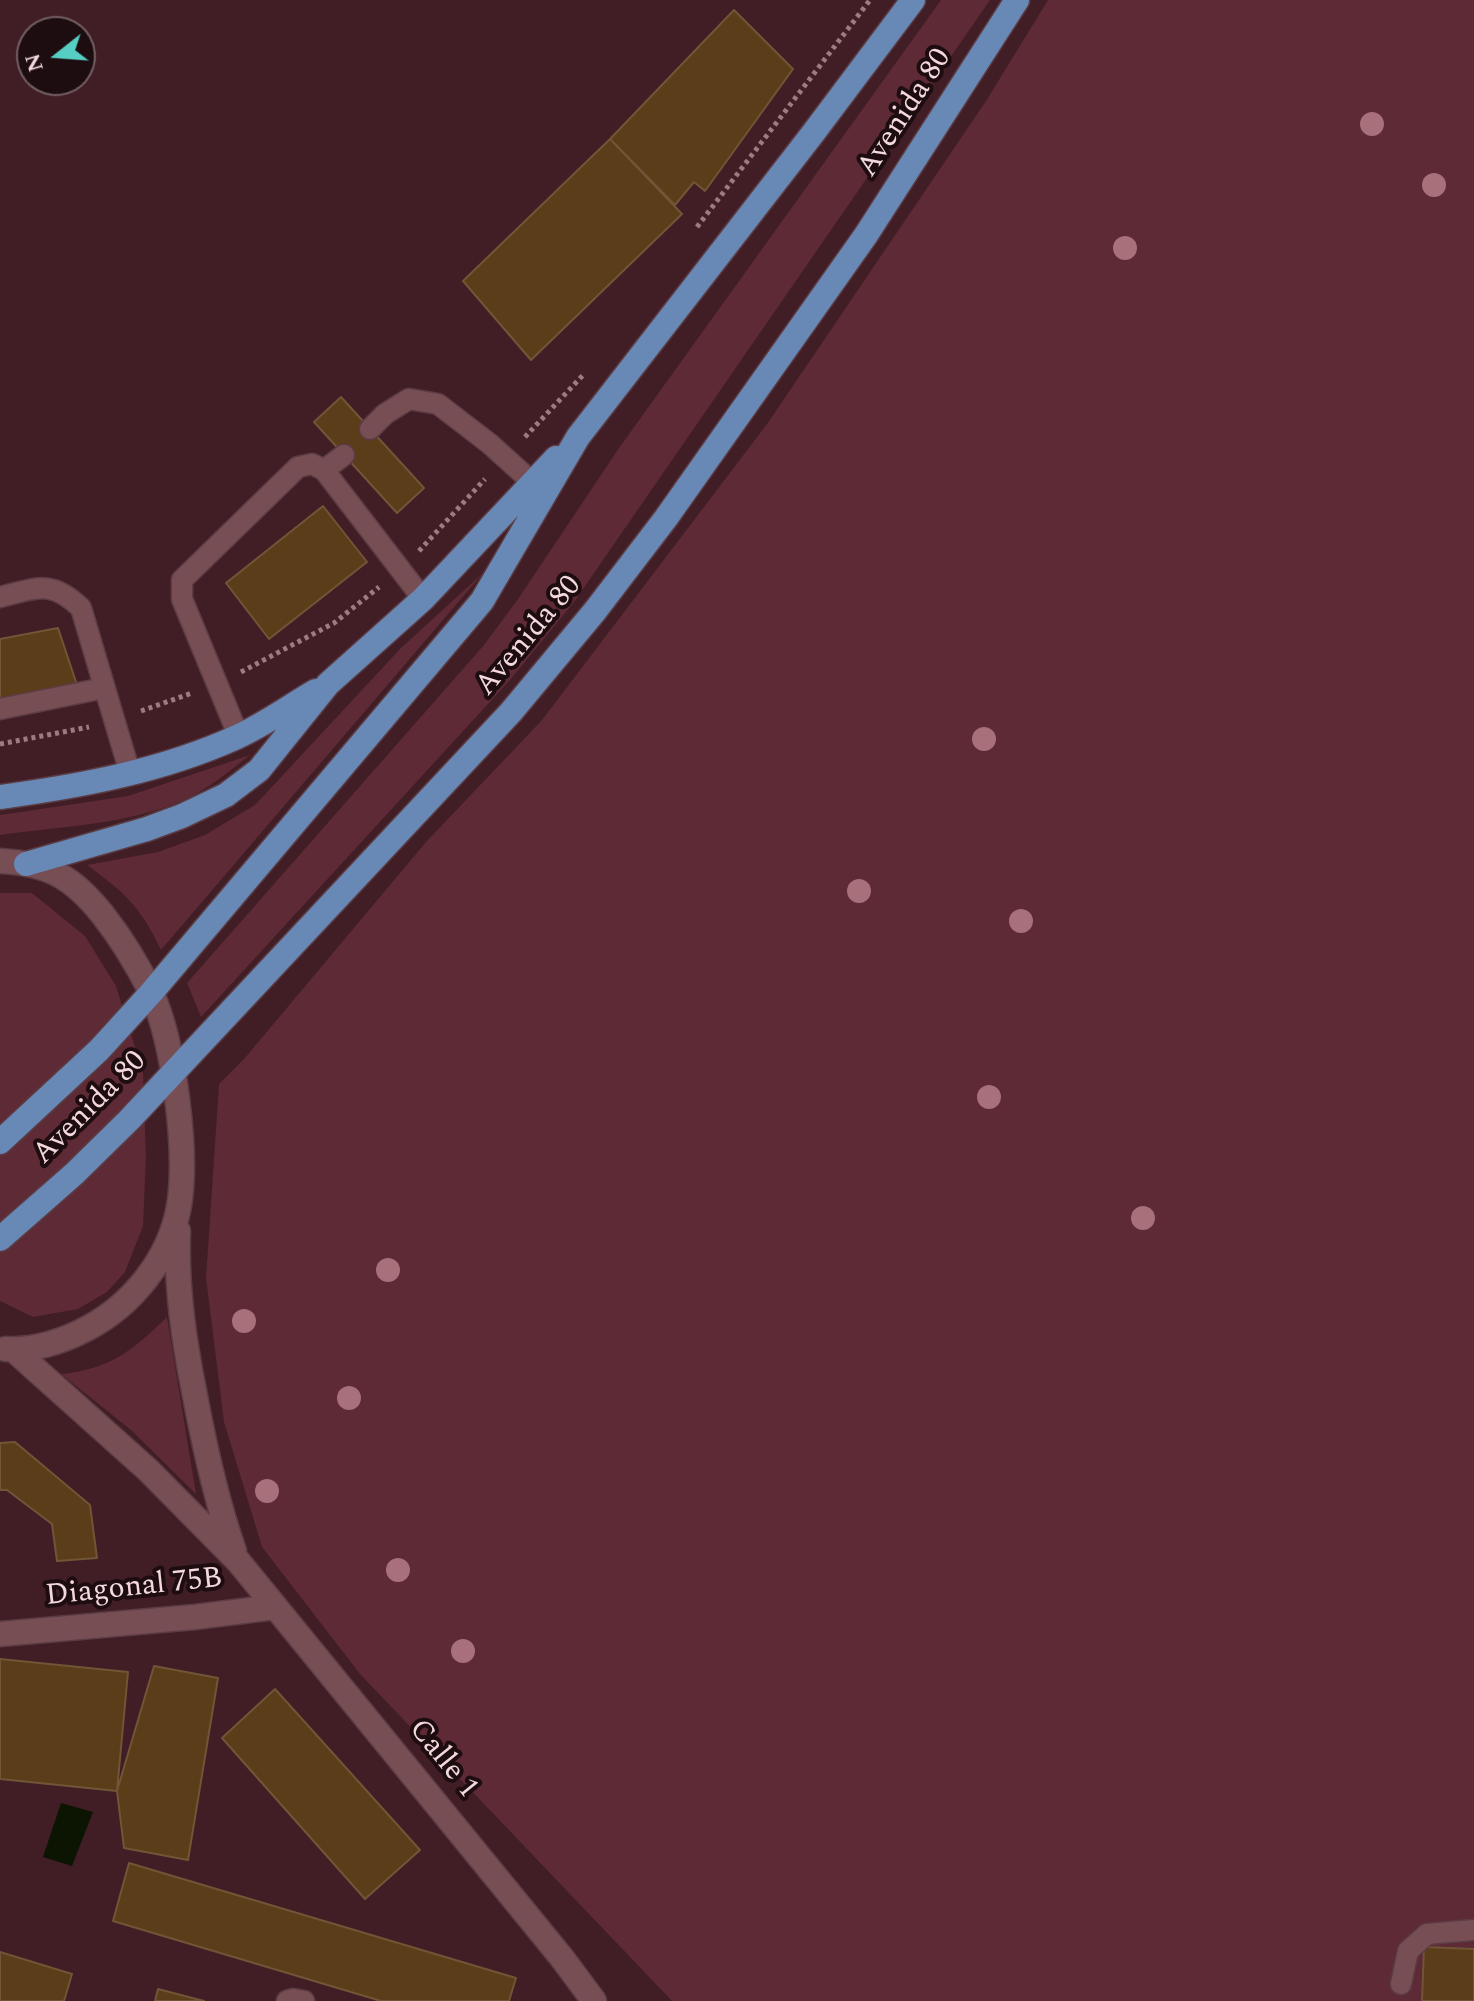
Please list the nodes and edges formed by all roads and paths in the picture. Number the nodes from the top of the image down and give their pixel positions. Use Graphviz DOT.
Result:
graph roads {
  1 [pos="913,0"];
  2 [pos="1017,0"];
  3 [pos="370,429"];
  4 [pos="578,437"];
  5 [pos="344,455"];
  6 [pos="324,470"];
  7 [pos="532,482"];
  8 [pos="0,597"];
  9 [pos="423,599"];
  10 [pos="328,684"];
  11 [pos="104,688"];
  12 [pos="0,709"];
  13 [pos="239,737"];
  14 [pos="130,773"];
  15 [pos="0,797"];
  16 [pos="0,861"];
  17 [pos="26,864"];
  18 [pos="151,993"];
  19 [pos="172,1074"];
  20 [pos="0,1142"];
  21 [pos="178,1208"];
  22 [pos="0,1239"];
  23 [pos="7,1349"];
  24 [pos="238,1561"];
  25 [pos="275,1607"];
  26 [pos="0,1634"];
  27 [pos="1474,1930"];
  28 [pos="1401,1984"];
  29 [pos="287,2001"];
  30 [pos="304,2001"];
  31 [pos="594,2001"];
  1 -- 4 [label="main road, Avenida 80"];
  2 -- 19 [label="main road, Avenida 80"];
  3 -- 7 [label="lane"];
  4 -- 7 [label="main road"];
  4 -- 18 [label="main road, Avenida 80"];
  5 -- 6 [label="lane"];
  6 -- 9 [label="lane"];
  6 -- 13 [label="lane"];
  7 -- 9 [label="main road"];
  8 -- 11 [label="lane"];
  9 -- 10 [label="main road"];
  10 -- 13 [label="main road"];
  10 -- 17 [label="main road"];
  11 -- 12 [label="lane"];
  11 -- 14 [label="lane"];
  13 -- 14 [label="main road"];
  14 -- 15 [label="main road"];
  16 -- 17 [label="main road"];
  17 -- 18 [label="main road"];
  18 -- 19 [label="main road"];
  18 -- 20 [label="main road, Avenida 80"];
  19 -- 21 [label="main road"];
  19 -- 22 [label="main road, Avenida 80"];
  21 -- 23 [label="main road"];
  21 -- 24 [label="main road, Calle 1"];
  23 -- 24 [label="main road, Calle 1"];
  24 -- 25 [label="main road, Calle 1"];
  25 -- 26 [label="main road, Diagonal 75B"];
  25 -- 31 [label="main road, Calle 1"];
  27 -- 28 [label="lane"];
  29 -- 30 [label="lane"];
}
